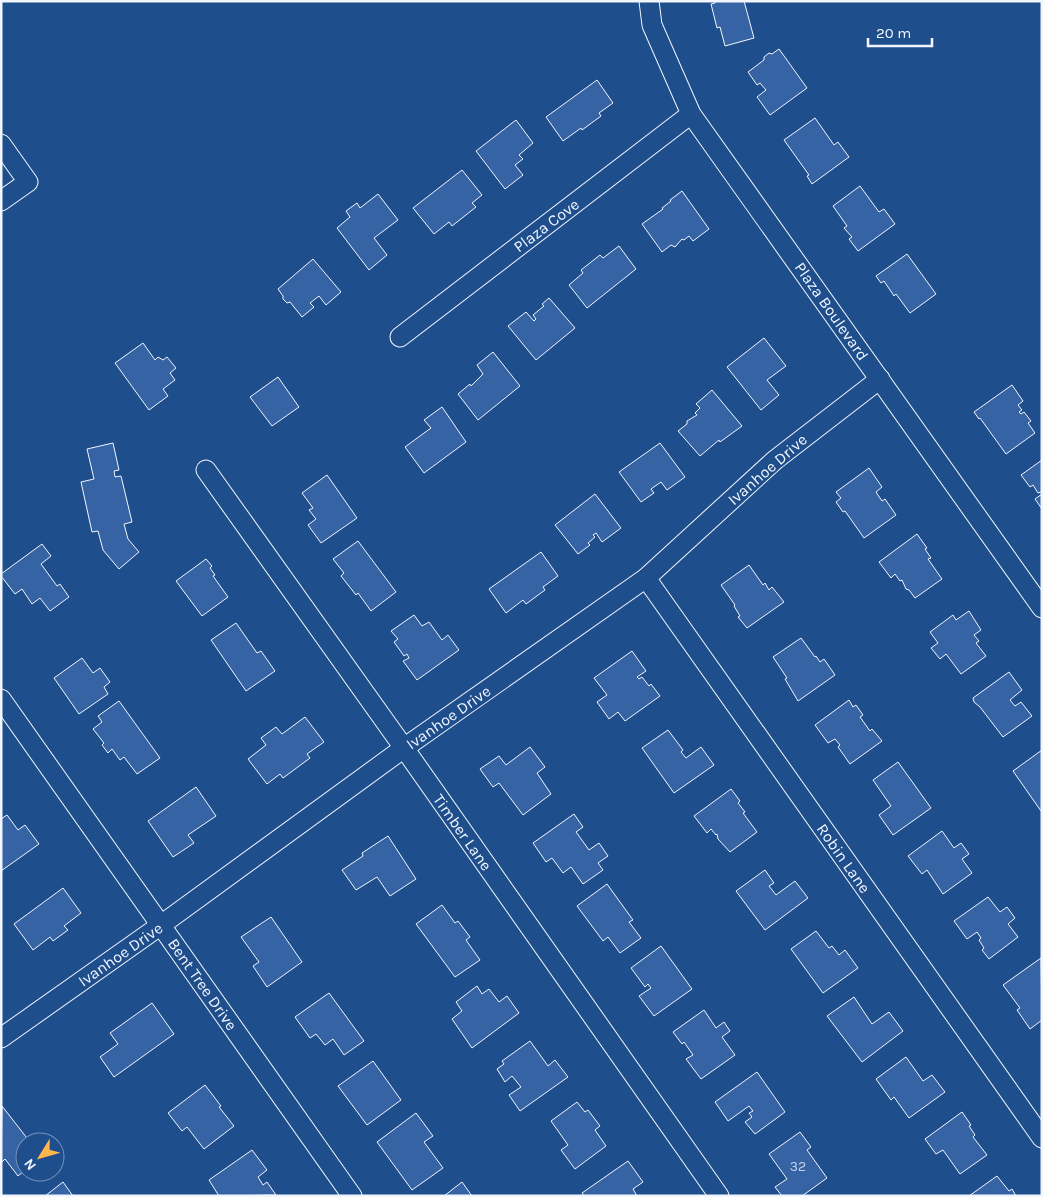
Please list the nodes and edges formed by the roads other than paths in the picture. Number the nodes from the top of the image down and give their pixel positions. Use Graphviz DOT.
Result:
graph roads {
  1 [pos="649,1"];
  2 [pos="691,114"];
  3 [pos="1,144"];
  4 [pos="1,201"];
  5 [pos="400,337"];
  6 [pos="880,379"];
  7 [pos="206,470"];
  8 [pos="646,578"];
  9 [pos="1042,608"];
  10 [pos="1,699"];
  11 [pos="404,748"];
  12 [pos="161,925"];
  13 [pos="1,1038"];
  14 [pos="1042,1138"];
  15 [pos="352,1196"];
  16 [pos="719,1196"];
  1 -- 2 [label="street, Plaza Boulevard"];
  2 -- 5 [label="street, Plaza Cove"];
  2 -- 6 [label="street, Plaza Boulevard"];
  3 -- 4 [label="street"];
  6 -- 8 [label="street, Ivanhoe Drive"];
  6 -- 9 [label="street, Plaza Boulevard"];
  7 -- 11 [label="street, Timber Lane"];
  8 -- 11 [label="street, Ivanhoe Drive"];
  8 -- 14 [label="street, Robin Lane"];
  10 -- 12 [label="street, Bent Tree Drive"];
  11 -- 12 [label="street, Ivanhoe Drive"];
  11 -- 16 [label="street, Timber Lane"];
  12 -- 13 [label="street, Ivanhoe Drive"];
  12 -- 15 [label="street, Bent Tree Drive"];
}
